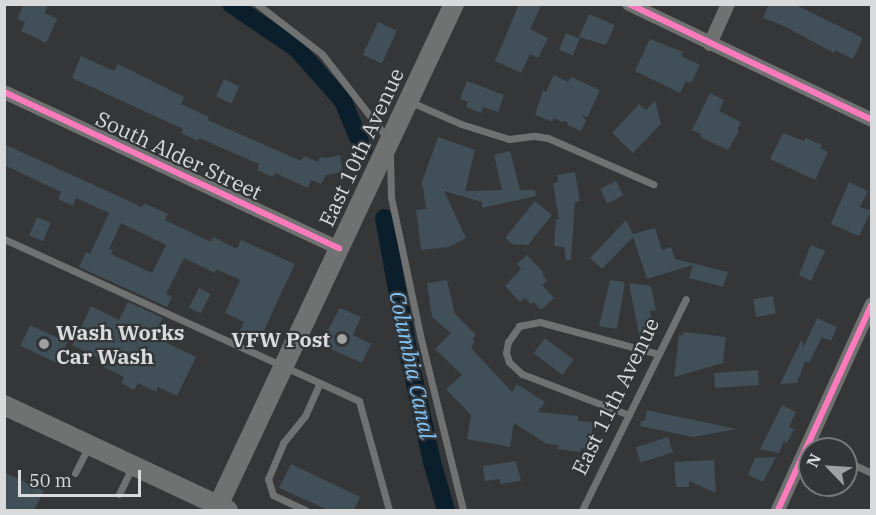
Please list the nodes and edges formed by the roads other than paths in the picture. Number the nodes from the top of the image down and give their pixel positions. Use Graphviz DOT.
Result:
graph roads {
  1 [pos="257,4"];
  2 [pos="454,4"];
  3 [pos="629,4"];
  4 [pos="728,4"];
  5 [pos="710,44"];
  6 [pos="4,92"];
  7 [pos="409,101"];
  8 [pos="872,120"];
  9 [pos="390,141"];
  10 [pos="653,184"];
  11 [pos="4,239"];
  12 [pos="339,248"];
  13 [pos="686,299"];
  14 [pos="872,304"];
  15 [pos="868,323"];
  16 [pos="659,354"];
  17 [pos="284,366"];
  18 [pos="320,383"];
  19 [pos="4,405"];
  20 [pos="629,415"];
  21 [pos="818,437"];
  22 [pos="89,445"];
  23 [pos="132,465"];
  24 [pos="858,467"];
  25 [pos="75,473"];
  26 [pos="872,473"];
  27 [pos="798,474"];
  28 [pos="119,494"];
  29 [pos="221,509"];
  30 [pos="305,510"];
  31 [pos="389,510"];
  32 [pos="463,510"];
  33 [pos="582,510"];
  34 [pos="778,510"];
  1 -- 9 [label="lane"];
  2 -- 7 [label="main road, East 10th Avenue"];
  3 -- 5 [label="street"];
  4 -- 5 [label="street"];
  5 -- 8 [label="street"];
  6 -- 12 [label="street, South Alder Street"];
  7 -- 9 [label="main road, East 10th Avenue"];
  7 -- 10 [label="lane"];
  9 -- 12 [label="main road, East 10th Avenue"];
  9 -- 32 [label="lane"];
  11 -- 17 [label="lane"];
  12 -- 17 [label="main road, East 10th Avenue"];
  13 -- 16 [label="lane, East 11th Avenue"];
  14 -- 15 [label="street"];
  15 -- 21 [label="street"];
  16 -- 20 [label="lane, East 11th Avenue"];
  16 -- 20 [label="lane"];
  17 -- 18 [label="lane"];
  17 -- 29 [label="main road, East 10th Avenue"];
  18 -- 30 [label="lane"];
  18 -- 31 [label="lane"];
  19 -- 22 [label="main road"];
  20 -- 33 [label="lane, East 11th Avenue"];
  22 -- 23 [label="main road"];
  22 -- 25 [label="lane"];
  23 -- 28 [label="lane"];
  23 -- 29 [label="main road"];
  24 -- 26 [label="lane"];
  27 -- 34 [label="street"];
}
